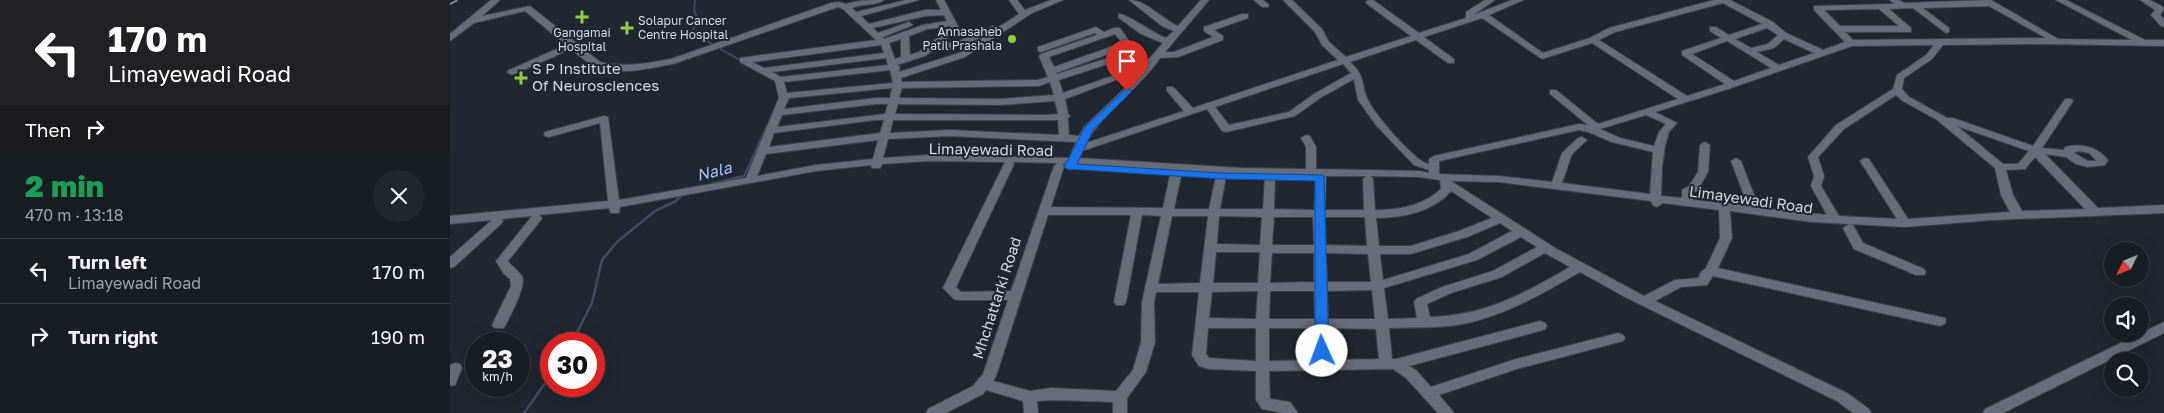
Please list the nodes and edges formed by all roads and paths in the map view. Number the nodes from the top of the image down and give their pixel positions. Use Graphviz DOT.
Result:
graph roads {
  1 [pos="496,0"];
  2 [pos="880,0"];
  3 [pos="915,0"];
  4 [pos="940,0"];
  5 [pos="1013,0"];
  6 [pos="1059,0"];
  7 [pos="1133,0"];
  8 [pos="1205,0"];
  9 [pos="1287,0"];
  10 [pos="1491,0"];
  11 [pos="1519,0"];
  12 [pos="1724,0"];
  13 [pos="1894,0"];
  14 [pos="2060,0"];
  15 [pos="2144,0"];
  16 [pos="1370,2"];
  17 [pos="1987,2"];
  18 [pos="524,4"];
  19 [pos="844,4"];
  20 [pos="1881,6"];
  21 [pos="1902,6"];
  22 [pos="1915,6"];
  23 [pos="1024,14"];
  24 [pos="853,15"];
  25 [pos="1483,15"];
  26 [pos="1122,16"];
  27 [pos="1245,16"];
  28 [pos="949,17"];
  29 [pos="1470,19"];
  30 [pos="470,21"];
  31 [pos="1770,24"];
  32 [pos="2164,24"];
  33 [pos="866,27"];
  34 [pos="1907,28"];
  35 [pos="1003,29"];
  36 [pos="1713,29"];
  37 [pos="1838,29"];
  38 [pos="1180,30"];
  39 [pos="1946,30"];
  40 [pos="1783,35"];
  41 [pos="905,36"];
  42 [pos="1103,36"];
  43 [pos="1417,36"];
  44 [pos="450,38"];
  45 [pos="1728,38"];
  46 [pos="880,39"];
  47 [pos="1594,40"];
  48 [pos="2057,41"];
  49 [pos="1170,42"];
  50 [pos="1852,42"];
  51 [pos="1922,42"];
  52 [pos="1941,42"];
  53 [pos="2144,43"];
  54 [pos="2164,43"];
  55 [pos="1128,44"];
  56 [pos="573,45"];
  57 [pos="932,48"];
  58 [pos="1041,49"];
  59 [pos="1749,51"];
  60 [pos="1133,53"];
  61 [pos="1822,53"];
  62 [pos="1157,58"];
  63 [pos="906,60"];
  64 [pos="1342,61"];
  65 [pos="1451,61"];
  66 [pos="1778,68"];
  67 [pos="894,69"];
  68 [pos="761,71"];
  69 [pos="512,72"];
  70 [pos="1356,74"];
  71 [pos="1124,75"];
  72 [pos="1053,76"];
  73 [pos="779,80"];
  74 [pos="1732,84"];
  75 [pos="1170,89"];
  76 [pos="1897,90"];
  77 [pos="1553,92"];
  78 [pos="784,96"];
  79 [pos="1059,98"];
  80 [pos="1685,99"];
  81 [pos="893,101"];
  82 [pos="2068,101"];
  83 [pos="1210,106"];
  84 [pos="1191,112"];
  85 [pos="1645,112"];
  86 [pos="777,113"];
  87 [pos="1065,116"];
  88 [pos="889,117"];
  89 [pos="1940,117"];
  90 [pos="1594,128"];
  91 [pos="770,131"];
  92 [pos="549,134"];
  93 [pos="884,136"];
  94 [pos="1064,138"];
  95 [pos="1306,138"];
  96 [pos="1582,140"];
  97 [pos="1080,144"];
  98 [pos="1705,145"];
  99 [pos="2035,150"];
  100 [pos="762,151"];
  101 [pos="1660,151"];
  102 [pos="2070,154"];
  103 [pos="1736,161"];
  104 [pos="1865,161"];
  105 [pos="877,164"];
  106 [pos="1008,164"];
  107 [pos="1067,165"];
  108 [pos="2000,167"];
  109 [pos="1176,171"];
  110 [pos="1316,175"];
  111 [pos="1221,176"];
  112 [pos="1440,176"];
  113 [pos="1270,177"];
  114 [pos="1368,179"];
  115 [pos="1476,179"];
  116 [pos="750,180"];
  117 [pos="1556,185"];
  118 [pos="689,196"];
  119 [pos="1656,200"];
  120 [pos="1688,201"];
  121 [pos="614,207"];
  122 [pos="1755,210"];
  123 [pos="2164,210"];
  124 [pos="1043,211"];
  125 [pos="2094,211"];
  126 [pos="1137,212"];
  127 [pos="1724,212"];
  128 [pos="1166,213"];
  129 [pos="1214,214"];
  130 [pos="1266,214"];
  131 [pos="1319,215"];
  132 [pos="1370,215"];
  133 [pos="2164,216"];
  134 [pos="536,218"];
  135 [pos="1502,218"];
  136 [pos="2020,218"];
  137 [pos="450,220"];
  138 [pos="1836,220"];
  139 [pos="497,221"];
  140 [pos="1905,222"];
  141 [pos="450,225"];
  142 [pos="1849,228"];
  143 [pos="1522,231"];
  144 [pos="1546,247"];
  145 [pos="1211,248"];
  146 [pos="1265,249"];
  147 [pos="1320,250"];
  148 [pos="1373,251"];
  149 [pos="450,264"];
  150 [pos="1579,266"];
  151 [pos="1711,271"];
  152 [pos="1920,272"];
  153 [pos="1377,286"];
  154 [pos="1263,287"];
  155 [pos="1320,287"];
  156 [pos="1151,288"];
  157 [pos="1207,288"];
  158 [pos="1016,296"];
  159 [pos="1644,301"];
  160 [pos="1120,302"];
  161 [pos="1940,321"];
  162 [pos="1203,323"];
  163 [pos="1425,323"];
  164 [pos="1262,324"];
  165 [pos="1321,324"];
  166 [pos="1381,324"];
  167 [pos="499,325"];
  168 [pos="1540,326"];
  169 [pos="2164,327"];
  170 [pos="1618,338"];
  171 [pos="1391,364"];
  172 [pos="1322,365"];
  173 [pos="1263,366"];
  174 [pos="982,384"];
  175 [pos="1430,393"];
  176 [pos="1120,396"];
  177 [pos="1030,397"];
  178 [pos="933,413"];
  179 [pos="1031,413"];
  180 [pos="1120,413"];
  181 [pos="1291,413"];
  182 [pos="1447,413"];
  183 [pos="1864,413"];
  184 [pos="1990,413"];
  1 -- 30 [label="street"];
  2 -- 19 [label="street"];
  3 -- 24 [label="street"];
  4 -- 28 [label="street"];
  5 -- 23 [label="street"];
  6 -- 23 [label="street"];
  7 -- 38 [label="street"];
  8 -- 38 [label="street, Mhchattarki Road"];
  9 -- 64 [label="street"];
  10 -- 29 [label="street"];
  11 -- 25 [label="street"];
  12 -- 31 [label="street"];
  12 -- 47 [label="street"];
  13 -- 21 [label="street"];
  14 -- 53 [label="street"];
  15 -- 32 [label="street"];
  16 -- 43 [label="street"];
  17 -- 22 [label="street"];
  17 -- 48 [label="street"];
  18 -- 30 [label="street"];
  18 -- 56 [label="street"];
  19 -- 24 [label="street"];
  19 -- 56 [label="street"];
  20 -- 21 [label="street"];
  20 -- 34 [label="street"];
  20 -- 37 [label="street"];
  21 -- 22 [label="street"];
  22 -- 39 [label="street"];
  23 -- 35 [label="street"];
  24 -- 33 [label="street"];
  25 -- 29 [label="street"];
  25 -- 47 [label="street"];
  26 -- 49 [label="street"];
  27 -- 62 [label="street"];
  28 -- 33 [label="street"];
  28 -- 41 [label="street"];
  28 -- 46 [label="street"];
  28 -- 57 [label="street"];
  29 -- 43 [label="street"];
  30 -- 44 [label="street"];
  31 -- 40 [label="street"];
  31 -- 45 [label="street"];
  33 -- 46 [label="street"];
  34 -- 37 [label="street"];
  34 -- 51 [label="street"];
  35 -- 57 [label="street"];
  35 -- 67 [label="street"];
  36 -- 45 [label="street"];
  37 -- 50 [label="street"];
  38 -- 49 [label="street, Mhchattarki Road"];
  40 -- 59 [label="street"];
  40 -- 61 [label="street"];
  41 -- 46 [label="street"];
  41 -- 63 [label="street"];
  42 -- 55 [label="street"];
  42 -- 58 [label="street"];
  42 -- 72 [label="street"];
  43 -- 64 [label="street"];
  43 -- 65 [label="street"];
  45 -- 59 [label="street"];
  45 -- 74 [label="street"];
  46 -- 67 [label="street"];
  46 -- 68 [label="street"];
  47 -- 80 [label="street"];
  48 -- 52 [label="street"];
  48 -- 53 [label="street"];
  49 -- 62 [label="street, Mhchattarki Road"];
  50 -- 51 [label="street"];
  50 -- 61 [label="street"];
  51 -- 52 [label="street"];
  52 -- 76 [label="street"];
  53 -- 54 [label="street"];
  55 -- 60 [label="street"];
  55 -- 72 [label="street"];
  56 -- 69 [label="street"];
  57 -- 63 [label="street"];
  59 -- 66 [label="street"];
  60 -- 62 [label="street"];
  60 -- 72 [label="street"];
  61 -- 66 [label="street"];
  62 -- 97 [label="street, Mhchattarki Road"];
  63 -- 67 [label="street"];
  64 -- 70 [label="street"];
  64 -- 83 [label="street"];
  66 -- 74 [label="street"];
  67 -- 68 [label="street"];
  67 -- 72 [label="street"];
  67 -- 73 [label="street"];
  67 -- 78 [label="street"];
  67 -- 81 [label="street"];
  68 -- 73 [label="street"];
  70 -- 83 [label="street"];
  70 -- 112 [label="street"];
  71 -- 79 [label="street"];
  72 -- 79 [label="street"];
  73 -- 78 [label="street"];
  74 -- 80 [label="street"];
  75 -- 84 [label="street"];
  76 -- 89 [label="street"];
  76 -- 138 [label="street"];
  77 -- 90 [label="street"];
  78 -- 86 [label="street"];
  79 -- 81 [label="street"];
  79 -- 87 [label="street"];
  80 -- 85 [label="street"];
  81 -- 86 [label="street"];
  81 -- 88 [label="street"];
  82 -- 99 [label="street"];
  83 -- 84 [label="street"];
  84 -- 97 [label="street"];
  85 -- 90 [label="street"];
  85 -- 101 [label="street"];
  86 -- 91 [label="street"];
  87 -- 88 [label="street"];
  87 -- 94 [label="street"];
  88 -- 91 [label="street"];
  88 -- 93 [label="street"];
  89 -- 99 [label="street"];
  89 -- 108 [label="street"];
  90 -- 101 [label="street"];
  90 -- 112 [label="street"];
  91 -- 100 [label="street"];
  92 -- 121 [label="street"];
  93 -- 94 [label="street"];
  93 -- 100 [label="street"];
  93 -- 105 [label="street"];
  94 -- 97 [label="street"];
  95 -- 110 [label="street"];
  96 -- 117 [label="street"];
  97 -- 107 [label="street, Mhchattarki Road"];
  98 -- 120 [label="street"];
  99 -- 102 [label="street"];
  99 -- 108 [label="street"];
  99 -- 125 [label="street"];
  100 -- 116 [label="street"];
  101 -- 119 [label="street"];
  103 -- 122 [label="street"];
  104 -- 140 [label="street"];
  105 -- 106 [label="street, Limayewadi Road"];
  105 -- 107 [label="street, Limayewadi Road"];
  105 -- 116 [label="street"];
  105 -- 118 [label="street"];
  106 -- 107 [label="street, Limayewadi Road"];
  106 -- 158 [label="street"];
  107 -- 109 [label="street, Limayewadi Road"];
  107 -- 124 [label="street, Mhchattarki Road"];
  108 -- 136 [label="street"];
  109 -- 110 [label="street, Limayewadi Road"];
  109 -- 111 [label="street, Limayewadi Road"];
  109 -- 128 [label="street"];
  110 -- 112 [label="street, Limayewadi Road"];
  110 -- 113 [label="street, Limayewadi Road"];
  110 -- 114 [label="street, Limayewadi Road"];
  110 -- 131 [label="street"];
  111 -- 113 [label="street, Limayewadi Road"];
  111 -- 129 [label="street"];
  112 -- 114 [label="street, Limayewadi Road"];
  112 -- 115 [label="street, Limayewadi Road"];
  112 -- 132 [label="street"];
  112 -- 135 [label="street"];
  113 -- 130 [label="street"];
  114 -- 132 [label="street"];
  115 -- 117 [label="street, Limayewadi Road"];
  115 -- 119 [label="street, Limayewadi Road"];
  116 -- 118 [label="street"];
  117 -- 119 [label="street, Limayewadi Road"];
  118 -- 121 [label="street"];
  119 -- 120 [label="street, Limayewadi Road"];
  119 -- 127 [label="street, Limayewadi Road"];
  120 -- 122 [label="street, Limayewadi Road"];
  121 -- 134 [label="street"];
  121 -- 137 [label="street"];
  122 -- 138 [label="street, Limayewadi Road"];
  123 -- 125 [label="street"];
  124 -- 126 [label="street"];
  124 -- 158 [label="street, Mhchattarki Road"];
  125 -- 136 [label="street"];
  126 -- 128 [label="street"];
  126 -- 160 [label="street"];
  127 -- 142 [label="street, Limayewadi Road"];
  127 -- 151 [label="street"];
  128 -- 129 [label="street"];
  128 -- 156 [label="street"];
  129 -- 130 [label="street"];
  129 -- 145 [label="street"];
  130 -- 131 [label="street"];
  130 -- 146 [label="street"];
  131 -- 132 [label="street"];
  131 -- 147 [label="street"];
  132 -- 148 [label="street"];
  133 -- 136 [label="street"];
  134 -- 139 [label="street"];
  134 -- 167 [label="street"];
  135 -- 143 [label="street"];
  135 -- 148 [label="street"];
  136 -- 140 [label="street, Limayewadi Road"];
  136 -- 142 [label="street, Limayewadi Road"];
  138 -- 140 [label="street, Limayewadi Road"];
  139 -- 141 [label="street"];
  139 -- 149 [label="street"];
  142 -- 152 [label="street"];
  143 -- 144 [label="street"];
  143 -- 153 [label="street"];
  144 -- 150 [label="street"];
  144 -- 163 [label="street"];
  145 -- 146 [label="street"];
  145 -- 157 [label="street"];
  146 -- 147 [label="street"];
  146 -- 154 [label="street"];
  147 -- 148 [label="street"];
  147 -- 155 [label="street"];
  148 -- 153 [label="street"];
  150 -- 159 [label="street"];
  150 -- 163 [label="street"];
  151 -- 159 [label="street"];
  151 -- 161 [label="street"];
  153 -- 155 [label="street"];
  153 -- 166 [label="street"];
  154 -- 155 [label="street"];
  154 -- 157 [label="street"];
  154 -- 164 [label="street"];
  155 -- 165 [label="street"];
  156 -- 157 [label="street"];
  156 -- 176 [label="street"];
  157 -- 162 [label="street"];
  158 -- 174 [label="street, Mhchattarki Road"];
  159 -- 183 [label="street"];
  162 -- 164 [label="street"];
  162 -- 173 [label="street"];
  163 -- 166 [label="street"];
  164 -- 165 [label="street"];
  164 -- 173 [label="street"];
  165 -- 166 [label="street"];
  165 -- 172 [label="street"];
  166 -- 171 [label="street"];
  168 -- 171 [label="street"];
  169 -- 184 [label="street"];
  170 -- 175 [label="street"];
  171 -- 172 [label="street"];
  171 -- 175 [label="street"];
  172 -- 173 [label="street"];
  173 -- 181 [label="street"];
  174 -- 177 [label="street"];
  174 -- 178 [label="street, Mhchattarki Road"];
  175 -- 182 [label="street"];
  176 -- 177 [label="street"];
  176 -- 180 [label="street"];
  177 -- 179 [label="street"];
}
